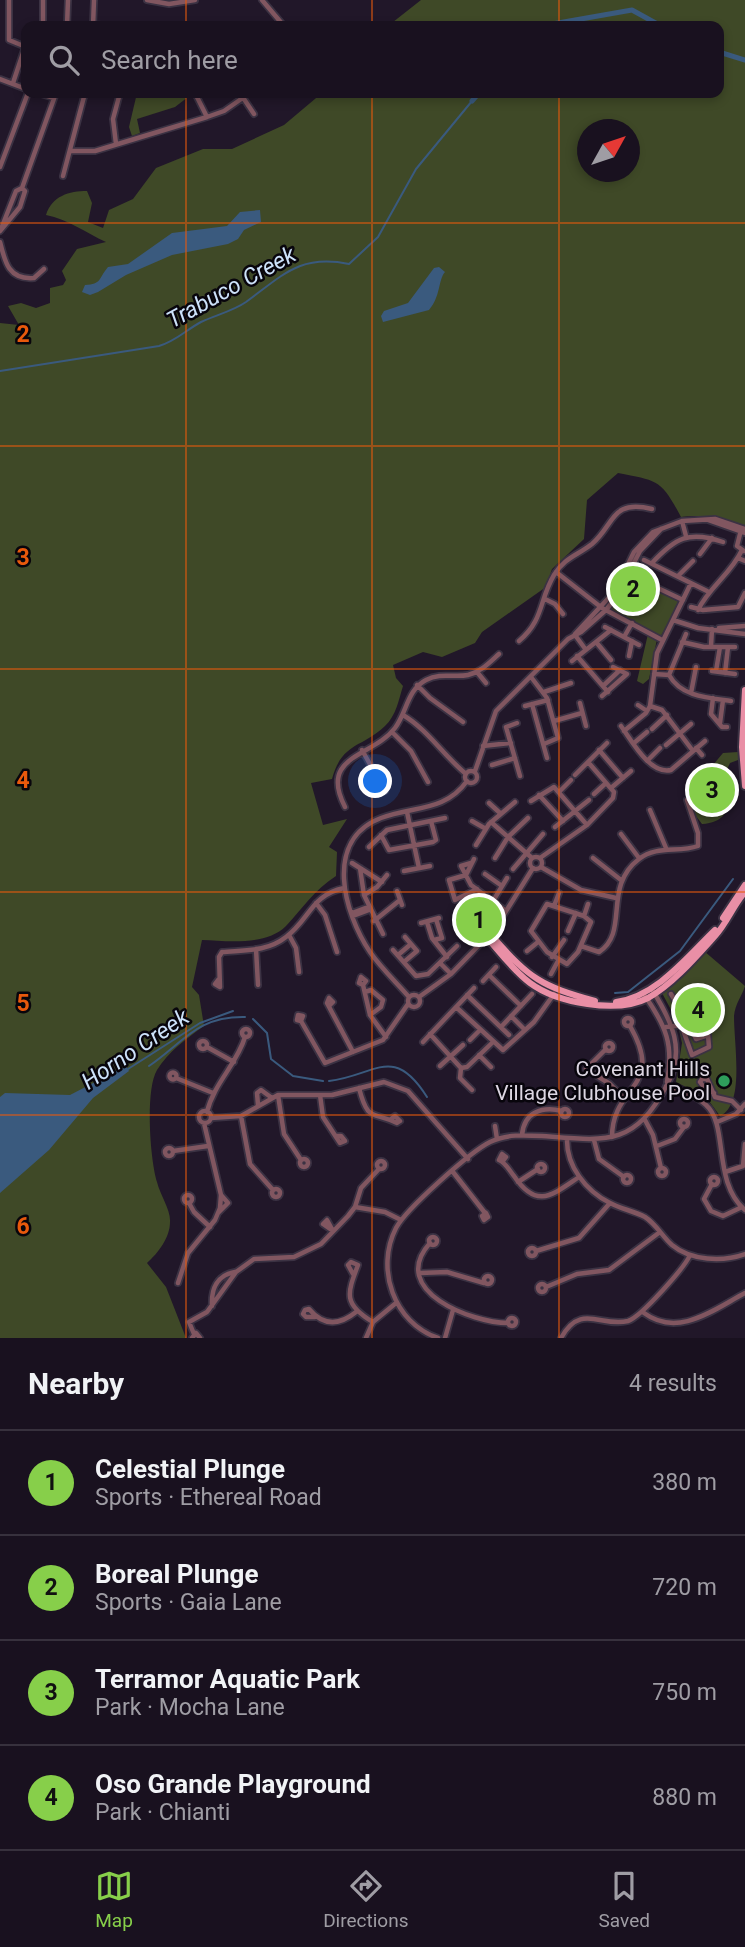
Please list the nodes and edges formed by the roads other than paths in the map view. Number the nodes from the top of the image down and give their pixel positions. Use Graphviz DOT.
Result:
graph roads {
  1 [pos="9,0"];
  2 [pos="43,0"];
  3 [pos="68,0"];
  4 [pos="94,0"];
  5 [pos="148,0"];
  6 [pos="195,0"];
  7 [pos="262,0"];
  8 [pos="43,21"];
  9 [pos="67,21"];
  10 [pos="93,21"];
  11 [pos="281,21"];
  12 [pos="21,45"];
  13 [pos="21,61"];
  14 [pos="0,79"];
  15 [pos="13,83"];
  16 [pos="21,88"];
  17 [pos="25,98"];
  18 [pos="54,98"];
  19 [pos="84,98"];
  20 [pos="119,98"];
  21 [pos="198,98"];
  22 [pos="239,98"];
  23 [pos="244,98"];
  24 [pos="254,114"];
  25 [pos="207,117"];
  26 [pos="116,144"];
  27 [pos="70,151"];
  28 [pos="0,167"];
  29 [pos="63,176"];
  30 [pos="0,232"];
  31 [pos="0,242"];
  32 [pos="44,269"];
  33 [pos="652,509"];
  34 [pos="682,521"];
  35 [pos="743,530"];
  36 [pos="685,536"];
  37 [pos="701,537"];
  38 [pos="712,538"];
  39 [pos="723,542"];
  40 [pos="744,551"];
  41 [pos="738,558"];
  42 [pos="644,560"];
  43 [pos="692,561"];
  44 [pos="745,561"];
  45 [pos="652,563"];
  46 [pos="556,572"];
  47 [pos="626,573"];
  48 [pos="678,576"];
  49 [pos="691,583"];
  50 [pos="707,591"];
  51 [pos="745,593"];
  52 [pos="545,599"];
  53 [pos="683,600"];
  54 [pos="691,607"];
  55 [pos="604,609"];
  56 [pos="698,610"];
  57 [pos="563,614"];
  58 [pos="673,620"];
  59 [pos="632,624"];
  60 [pos="745,625"];
  61 [pos="605,627"];
  62 [pos="713,629"];
  63 [pos="611,630"];
  64 [pos="685,634"];
  65 [pos="745,634"];
  66 [pos="575,635"];
  67 [pos="625,637"];
  68 [pos="662,640"];
  69 [pos="519,641"];
  70 [pos="632,641"];
  71 [pos="596,642"];
  72 [pos="682,642"];
  73 [pos="639,645"];
  74 [pos="711,646"];
  75 [pos="720,647"];
  76 [pos="728,647"];
  77 [pos="735,647"];
  78 [pos="586,650"];
  79 [pos="499,654"];
  80 [pos="577,656"];
  81 [pos="629,656"];
  82 [pos="611,660"];
  83 [pos="572,661"];
  84 [pos="613,667"];
  85 [pos="696,667"];
  86 [pos="621,670"];
  87 [pos="477,672"];
  88 [pos="725,673"];
  89 [pos="654,674"];
  90 [pos="735,674"];
  91 [pos="669,675"];
  92 [pos="531,677"];
  93 [pos="486,683"];
  94 [pos="571,683"];
  95 [pos="417,685"];
  96 [pos="602,686"];
  97 [pos="745,690"];
  98 [pos="544,692"];
  99 [pos="608,692"];
  100 [pos="691,693"];
  101 [pos="602,696"];
  102 [pos="713,698"];
  103 [pos="548,700"];
  104 [pos="723,700"];
  105 [pos="731,701"];
  106 [pos="532,704"];
  107 [pos="580,704"];
  108 [pos="638,705"];
  109 [pos="526,706"];
  110 [pos="649,708"];
  111 [pos="583,713"];
  112 [pos="403,715"];
  113 [pos="667,715"];
  114 [pos="554,721"];
  115 [pos="464,722"];
  116 [pos="517,723"];
  117 [pos="691,724"];
  118 [pos="719,724"];
  119 [pos="586,726"];
  120 [pos="727,727"];
  121 [pos="392,732"];
  122 [pos="679,734"];
  123 [pos="705,741"];
  124 [pos="511,743"];
  125 [pos="607,743"];
  126 [pos="634,743"];
  127 [pos="544,744"];
  128 [pos="483,746"];
  129 [pos="695,749"];
  130 [pos="362,750"];
  131 [pos="599,750"];
  132 [pos="702,755"];
  133 [pos="515,758"];
  134 [pos="547,758"];
  135 [pos="648,760"];
  136 [pos="588,762"];
  137 [pos="492,765"];
  138 [pos="475,771"];
  139 [pos="631,771"];
  140 [pos="466,774"];
  141 [pos="575,775"];
  142 [pos="520,776"];
  143 [pos="622,778"];
  144 [pos="571,780"];
  145 [pos="467,781"];
  146 [pos="429,782"];
  147 [pos="606,783"];
  148 [pos="745,786"];
  149 [pos="612,790"];
  150 [pos="385,791"];
  151 [pos="559,792"];
  152 [pos="594,794"];
  153 [pos="539,795"];
  154 [pos="589,800"];
  155 [pos="687,800"];
  156 [pos="531,801"];
  157 [pos="514,802"];
  158 [pos="489,803"];
  159 [pos="345,807"];
  160 [pos="650,810"];
  161 [pos="575,811"];
  162 [pos="407,812"];
  163 [pos="500,813"];
  164 [pos="445,818"];
  165 [pos="528,818"];
  166 [pos="431,821"];
  167 [pos="472,821"];
  168 [pos="563,821"];
  169 [pos="491,822"];
  170 [pos="410,824"];
  171 [pos="587,825"];
  172 [pos="555,827"];
  173 [pos="486,829"];
  174 [pos="543,834"];
  175 [pos="621,834"];
  176 [pos="381,835"];
  177 [pos="508,836"];
  178 [pos="476,845"];
  179 [pos="415,846"];
  180 [pos="369,847"];
  181 [pos="666,848"];
  182 [pos="526,850"];
  183 [pos="495,858"];
  184 [pos="532,858"];
  185 [pos="540,858"];
  186 [pos="593,858"];
  187 [pos="639,859"];
  188 [pos="473,861"];
  189 [pos="352,863"];
  190 [pos="430,866"];
  191 [pos="541,866"];
  192 [pos="360,868"];
  193 [pos="419,868"];
  194 [pos="533,868"];
  195 [pos="513,869"];
  196 [pos="404,871"];
  197 [pos="485,874"];
  198 [pos="387,875"];
  199 [pos="466,875"];
  200 [pos="507,878"];
  201 [pos="621,880"];
  202 [pos="382,882"];
  203 [pos="745,885"];
  204 [pos="502,886"];
  205 [pos="344,888"];
  206 [pos="477,889"];
  207 [pos="397,891"];
  208 [pos="745,892"];
  209 [pos="559,893"];
  210 [pos="364,895"];
  211 [pos="616,898"];
  212 [pos="493,901"];
  213 [pos="316,903"];
  214 [pos="588,904"];
  215 [pos="554,906"];
  216 [pos="369,908"];
  217 [pos="576,913"];
  218 [pos="504,914"];
  219 [pos="352,915"];
  220 [pos="584,916"];
  221 [pos="374,921"];
  222 [pos="568,931"];
  223 [pos="383,934"];
  224 [pos="289,935"];
  225 [pos="488,936"];
  226 [pos="405,937"];
  227 [pos="434,940"];
  228 [pos="564,940"];
  229 [pos="538,942"];
  230 [pos="411,944"];
  231 [pos="457,946"];
  232 [pos="581,946"];
  233 [pos="256,949"];
  234 [pos="393,950"];
  235 [pos="527,951"];
  236 [pos="337,952"];
  237 [pos="398,955"];
  238 [pos="447,957"];
  239 [pos="552,957"];
  240 [pos="558,961"];
  241 [pos="404,962"];
  242 [pos="440,963"];
  243 [pos="496,967"];
  244 [pos="299,972"];
  245 [pos="452,974"];
  246 [pos="551,974"];
  247 [pos="489,975"];
  248 [pos="218,980"];
  249 [pos="483,981"];
  250 [pos="258,985"];
  251 [pos="363,985"];
  252 [pos="474,988"];
  253 [pos="653,991"];
  254 [pos="365,992"];
  255 [pos="555,992"];
  256 [pos="671,994"];
  257 [pos="467,995"];
  258 [pos="532,995"];
  259 [pos="409,997"];
  260 [pos="419,997"];
  261 [pos="645,997"];
  262 [pos="330,1004"];
  263 [pos="410,1006"];
  264 [pos="521,1006"];
  265 [pos="457,1007"];
  266 [pos="370,1015"];
  267 [pos="511,1016"];
  268 [pos="301,1021"];
  269 [pos="682,1023"];
  270 [pos="630,1026"];
  271 [pos="673,1026"];
  272 [pos="500,1027"];
  273 [pos="666,1027"];
  274 [pos="691,1027"];
  275 [pos="480,1030"];
  276 [pos="525,1030"];
  277 [pos="430,1034"];
  278 [pos="509,1035"];
  279 [pos="708,1035"];
  280 [pos="245,1037"];
  281 [pos="386,1037"];
  282 [pos="470,1040"];
  283 [pos="423,1042"];
  284 [pos="493,1042"];
  285 [pos="463,1045"];
  286 [pos="207,1047"];
  287 [pos="606,1049"];
  288 [pos="678,1051"];
  289 [pos="353,1052"];
  290 [pos="670,1052"];
  291 [pos="452,1055"];
  292 [pos="479,1055"];
  293 [pos="234,1062"];
  294 [pos="440,1066"];
  295 [pos="491,1067"];
  296 [pos="461,1068"];
  297 [pos="176,1078"];
  298 [pos="666,1086"];
  299 [pos="359,1088"];
  300 [pos="472,1090"];
  301 [pos="213,1093"];
  302 [pos="714,1093"];
  303 [pos="320,1095"];
  304 [pos="278,1096"];
  305 [pos="272,1098"];
  306 [pos="624,1098"];
  307 [pos="745,1104"];
  308 [pos="258,1105"];
  309 [pos="741,1110"];
  310 [pos="562,1111"];
  311 [pos="207,1112"];
  312 [pos="241,1116"];
  313 [pos="211,1118"];
  314 [pos="391,1119"];
  315 [pos="645,1120"];
  316 [pos="717,1122"];
  317 [pos="204,1124"];
  318 [pos="495,1126"];
  319 [pos="684,1127"];
  320 [pos="336,1136"];
  321 [pos="522,1136"];
  322 [pos="612,1137"];
  323 [pos="567,1138"];
  324 [pos="497,1139"];
  325 [pos="594,1140"];
  326 [pos="745,1144"];
  327 [pos="208,1146"];
  328 [pos="657,1146"];
  329 [pos="173,1151"];
  330 [pos="468,1159"];
  331 [pos="301,1160"];
  332 [pos="503,1161"];
  333 [pos="661,1168"];
  334 [pos="379,1169"];
  335 [pos="538,1169"];
  336 [pos="453,1172"];
  337 [pos="725,1172"];
  338 [pos="579,1177"];
  339 [pos="624,1177"];
  340 [pos="518,1182"];
  341 [pos="712,1184"];
  342 [pos="273,1190"];
  343 [pos="189,1203"];
  344 [pos="610,1203"];
  345 [pos="355,1207"];
  346 [pos="743,1208"];
  347 [pos="485,1213"];
  348 [pos="401,1220"];
  349 [pos="210,1227"];
  350 [pos="660,1232"];
  351 [pos="430,1243"];
  352 [pos="536,1251"];
  353 [pos="745,1254"];
  354 [pos="690,1255"];
  355 [pos="236,1272"];
  356 [pos="354,1273"];
  357 [pos="420,1273"];
  358 [pos="177,1283"];
  359 [pos="484,1283"];
  360 [pos="546,1287"];
  361 [pos="745,1291"];
  362 [pos="396,1303"];
  363 [pos="212,1306"];
  364 [pos="453,1310"];
  365 [pos="356,1311"];
  366 [pos="644,1312"];
  367 [pos="315,1317"];
  368 [pos="373,1322"];
  369 [pos="508,1323"];
  370 [pos="193,1336"];
  371 [pos="200,1338"];
  372 [pos="366,1338"];
  373 [pos="439,1338"];
  374 [pos="445,1338"];
  375 [pos="561,1338"];
  1 -- 12 [label="street"];
  2 -- 8 [label="street"];
  3 -- 9 [label="street"];
  4 -- 10 [label="street"];
  5 -- 6 [label="street"];
  7 -- 11 [label="street"];
  13 -- 15 [label="street"];
  14 -- 15 [label="street"];
  15 -- 16 [label="street"];
  17 -- 28 [label="street"];
  18 -- 30 [label="street"];
  19 -- 27 [label="street"];
  20 -- 26 [label="street"];
  21 -- 25 [label="street"];
  22 -- 25 [label="street"];
  23 -- 24 [label="street"];
  25 -- 26 [label="street"];
  26 -- 27 [label="street"];
  27 -- 29 [label="street"];
  31 -- 32 [label="street"];
  33 -- 46 [label="street"];
  34 -- 35 [label="street"];
  34 -- 36 [label="street"];
  34 -- 47 [label="street"];
  35 -- 40 [label="street"];
  36 -- 37 [label="street"];
  36 -- 45 [label="street"];
  37 -- 38 [label="street"];
  37 -- 38 [label="street"];
  38 -- 39 [label="street"];
  40 -- 41 [label="street"];
  41 -- 44 [label="street"];
  41 -- 50 [label="street"];
  42 -- 45 [label="street"];
  43 -- 48 [label="street"];
  45 -- 48 [label="street"];
  46 -- 52 [label="street"];
  46 -- 55 [label="street"];
  47 -- 53 [label="street"];
  47 -- 55 [label="street"];
  48 -- 49 [label="street"];
  49 -- 50 [label="street"];
  49 -- 53 [label="street"];
  50 -- 56 [label="street"];
  51 -- 56 [label="street"];
  52 -- 57 [label="street"];
  52 -- 69 [label="street"];
  53 -- 58 [label="street"];
  54 -- 56 [label="street"];
  55 -- 59 [label="street"];
  55 -- 66 [label="street"];
  58 -- 62 [label="street"];
  58 -- 68 [label="street"];
  59 -- 67 [label="street"];
  59 -- 68 [label="street"];
  60 -- 62 [label="street"];
  61 -- 63 [label="street"];
  62 -- 65 [label="street"];
  62 -- 74 [label="street"];
  63 -- 67 [label="street"];
  63 -- 71 [label="street"];
  64 -- 72 [label="street"];
  66 -- 78 [label="street"];
  66 -- 92 [label="street"];
  67 -- 70 [label="street"];
  68 -- 89 [label="street"];
  70 -- 73 [label="street"];
  70 -- 81 [label="street"];
  71 -- 78 [label="street"];
  71 -- 82 [label="street"];
  72 -- 74 [label="street"];
  72 -- 91 [label="street"];
  74 -- 75 [label="street"];
  75 -- 76 [label="street"];
  75 -- 88 [label="street"];
  76 -- 77 [label="street"];
  76 -- 88 [label="street"];
  78 -- 80 [label="street"];
  79 -- 87 [label="street"];
  80 -- 83 [label="street"];
  80 -- 96 [label="street"];
  84 -- 86 [label="street"];
  85 -- 100 [label="street"];
  86 -- 96 [label="street"];
  86 -- 99 [label="street"];
  87 -- 93 [label="street"];
  87 -- 95 [label="street"];
  88 -- 90 [label="street"];
  89 -- 91 [label="street"];
  89 -- 110 [label="street"];
  91 -- 100 [label="street"];
  92 -- 98 [label="street"];
  92 -- 128 [label="street"];
  94 -- 98 [label="street"];
  95 -- 112 [label="street"];
  95 -- 115 [label="street"];
  96 -- 99 [label="street"];
  97 -- 148 [label="main road"];
  98 -- 103 [label="street"];
  99 -- 101 [label="street"];
  100 -- 102 [label="street"];
  102 -- 104 [label="street"];
  102 -- 118 [label="street"];
  103 -- 106 [label="street"];
  103 -- 114 [label="street"];
  104 -- 105 [label="street"];
  104 -- 118 [label="street"];
  106 -- 109 [label="street"];
  106 -- 127 [label="street"];
  107 -- 111 [label="street"];
  108 -- 110 [label="street"];
  110 -- 113 [label="street"];
  110 -- 126 [label="street"];
  111 -- 114 [label="street"];
  111 -- 119 [label="street"];
  112 -- 121 [label="street"];
  112 -- 140 [label="street"];
  113 -- 122 [label="street"];
  113 -- 126 [label="street"];
  114 -- 127 [label="street"];
  116 -- 124 [label="street"];
  117 -- 122 [label="street"];
  118 -- 120 [label="street"];
  121 -- 130 [label="street"];
  121 -- 146 [label="street"];
  122 -- 129 [label="street"];
  122 -- 135 [label="street"];
  123 -- 129 [label="street"];
  124 -- 128 [label="street"];
  124 -- 133 [label="street"];
  125 -- 131 [label="street"];
  126 -- 135 [label="street"];
  127 -- 134 [label="street"];
  128 -- 138 [label="street"];
  129 -- 132 [label="street"];
  129 -- 135 [label="street"];
  130 -- 150 [label="street"];
  130 -- 159 [label="street"];
  131 -- 136 [label="street"];
  131 -- 143 [label="street"];
  133 -- 137 [label="street"];
  133 -- 142 [label="street"];
  136 -- 141 [label="street"];
  136 -- 147 [label="street"];
  138 -- 140 [label="street"];
  138 -- 145 [label="street"];
  139 -- 143 [label="street"];
  140 -- 145 [label="street"];
  143 -- 149 [label="street"];
  144 -- 151 [label="street"];
  145 -- 162 [label="street"];
  147 -- 149 [label="street"];
  147 -- 152 [label="street"];
  149 -- 171 [label="street"];
  151 -- 153 [label="street"];
  151 -- 161 [label="street"];
  153 -- 156 [label="street"];
  153 -- 168 [label="street"];
  154 -- 161 [label="street"];
  155 -- 181 [label="street"];
  157 -- 163 [label="street"];
  158 -- 163 [label="street"];
  160 -- 181 [label="street"];
  161 -- 168 [label="street"];
  161 -- 171 [label="street"];
  162 -- 170 [label="street"];
  162 -- 205 [label="street"];
  163 -- 169 [label="street"];
  164 -- 166 [label="street"];
  165 -- 177 [label="street"];
  166 -- 170 [label="street"];
  166 -- 179 [label="street"];
  167 -- 173 [label="street"];
  168 -- 172 [label="street"];
  169 -- 173 [label="street"];
  169 -- 177 [label="street"];
  170 -- 176 [label="street"];
  170 -- 179 [label="street"];
  171 -- 185 [label="street"];
  173 -- 178 [label="street"];
  174 -- 182 [label="street"];
  175 -- 187 [label="street"];
  176 -- 179 [label="street"];
  176 -- 180 [label="street"];
  177 -- 182 [label="street"];
  177 -- 183 [label="street"];
  179 -- 193 [label="street"];
  181 -- 187 [label="street"];
  182 -- 184 [label="street"];
  182 -- 195 [label="street"];
  184 -- 185 [label="street"];
  184 -- 194 [label="street"];
  185 -- 191 [label="street"];
  186 -- 201 [label="street"];
  187 -- 201 [label="street"];
  188 -- 199 [label="street"];
  189 -- 192 [label="street"];
  190 -- 193 [label="street"];
  191 -- 194 [label="street"];
  191 -- 211 [label="street"];
  192 -- 202 [label="street"];
  192 -- 210 [label="street"];
  193 -- 196 [label="street"];
  194 -- 218 [label="street"];
  197 -- 204 [label="street"];
  198 -- 202 [label="street"];
  199 -- 206 [label="street"];
  199 -- 206 [label="street"];
  200 -- 204 [label="street"];
  201 -- 211 [label="street"];
  202 -- 210 [label="street"];
  203 -- 253 [label="main road"];
  204 -- 212 [label="street"];
  205 -- 213 [label="street"];
  205 -- 219 [label="street"];
  206 -- 212 [label="street"];
  207 -- 221 [label="street"];
  208 -- 253 [label="main road"];
  209 -- 215 [label="street"];
  210 -- 216 [label="street"];
  211 -- 232 [label="street"];
  212 -- 218 [label="street"];
  213 -- 224 [label="street"];
  213 -- 236 [label="street"];
  214 -- 220 [label="street"];
  215 -- 217 [label="street"];
  215 -- 229 [label="street"];
  216 -- 219 [label="street"];
  216 -- 221 [label="street"];
  217 -- 220 [label="street"];
  217 -- 222 [label="street"];
  218 -- 225 [label="street"];
  219 -- 259 [label="street"];
  220 -- 232 [label="street"];
  221 -- 223 [label="street"];
  224 -- 233 [label="street"];
  224 -- 244 [label="street"];
  225 -- 245 [label="street"];
  225 -- 255 [label="main road"];
  226 -- 230 [label="street"];
  227 -- 227 [label="street"];
  227 -- 238 [label="street"];
  228 -- 239 [label="street"];
  229 -- 235 [label="street"];
  229 -- 239 [label="street"];
  230 -- 237 [label="street"];
  230 -- 241 [label="street"];
  231 -- 238 [label="street"];
  232 -- 240 [label="street"];
  233 -- 248 [label="street"];
  233 -- 250 [label="street"];
  234 -- 237 [label="street"];
  237 -- 241 [label="street"];
  238 -- 242 [label="street"];
  239 -- 240 [label="street"];
  240 -- 246 [label="street"];
  241 -- 242 [label="street"];
  242 -- 245 [label="street"];
  243 -- 247 [label="street"];
  245 -- 260 [label="street"];
  247 -- 249 [label="street"];
  247 -- 264 [label="street"];
  251 -- 254 [label="street"];
  252 -- 257 [label="street"];
  253 -- 261 [label="main road"];
  253 -- 271 [label="street"];
  254 -- 266 [label="street"];
  254 -- 266 [label="street"];
  255 -- 261 [label="main road"];
  255 -- 276 [label="street"];
  256 -- 269 [label="street"];
  257 -- 265 [label="street"];
  257 -- 272 [label="street"];
  258 -- 264 [label="street"];
  259 -- 260 [label="street"];
  259 -- 263 [label="street"];
  260 -- 263 [label="street"];
  261 -- 273 [label="street"];
  262 -- 289 [label="street"];
  263 -- 281 [label="street"];
  264 -- 267 [label="street"];
  265 -- 275 [label="street"];
  265 -- 277 [label="street"];
  266 -- 281 [label="street"];
  267 -- 272 [label="street"];
  267 -- 276 [label="street"];
  268 -- 289 [label="street"];
  269 -- 271 [label="street"];
  269 -- 274 [label="street"];
  269 -- 279 [label="street"];
  270 -- 306 [label="street"];
  271 -- 273 [label="street"];
  271 -- 288 [label="street"];
  272 -- 278 [label="street"];
  273 -- 290 [label="street"];
  274 -- 279 [label="street"];
  274 -- 279 [label="street"];
  275 -- 282 [label="street"];
  275 -- 284 [label="street"];
  276 -- 284 [label="street"];
  277 -- 283 [label="street"];
  277 -- 291 [label="street"];
  280 -- 293 [label="street"];
  281 -- 289 [label="street"];
  284 -- 292 [label="street"];
  285 -- 291 [label="street"];
  286 -- 293 [label="street"];
  287 -- 306 [label="street"];
  288 -- 290 [label="street"];
  288 -- 298 [label="street"];
  290 -- 298 [label="street"];
  291 -- 294 [label="street"];
  291 -- 296 [label="street"];
  292 -- 295 [label="street"];
  292 -- 296 [label="street"];
  293 -- 301 [label="street"];
  296 -- 300 [label="street"];
  297 -- 301 [label="street"];
  298 -- 315 [label="street"];
  298 -- 316 [label="street"];
  299 -- 303 [label="street"];
  299 -- 314 [label="street"];
  299 -- 330 [label="street"];
  301 -- 311 [label="street"];
  302 -- 309 [label="street"];
  303 -- 304 [label="street"];
  303 -- 320 [label="street"];
  304 -- 305 [label="street"];
  304 -- 331 [label="street"];
  305 -- 308 [label="street"];
  305 -- 308 [label="street"];
  306 -- 322 [label="street"];
  307 -- 309 [label="street"];
  308 -- 312 [label="street"];
  309 -- 316 [label="street"];
  310 -- 321 [label="street"];
  311 -- 313 [label="street"];
  311 -- 317 [label="street"];
  312 -- 313 [label="street"];
  312 -- 342 [label="street"];
  313 -- 317 [label="street"];
  315 -- 322 [label="street"];
  315 -- 328 [label="street"];
  316 -- 337 [label="street"];
  317 -- 327 [label="street"];
  318 -- 324 [label="street"];
  319 -- 328 [label="street"];
  321 -- 323 [label="street"];
  321 -- 324 [label="street"];
  322 -- 325 [label="street"];
  323 -- 325 [label="street"];
  323 -- 338 [label="street"];
  324 -- 330 [label="street"];
  325 -- 339 [label="street"];
  326 -- 337 [label="street"];
  327 -- 329 [label="street"];
  327 -- 349 [label="street"];
  328 -- 333 [label="street"];
  330 -- 336 [label="street"];
  332 -- 340 [label="street"];
  334 -- 345 [label="street"];
  335 -- 340 [label="street"];
  336 -- 347 [label="street"];
  336 -- 348 [label="street"];
  337 -- 346 [label="street"];
  338 -- 340 [label="street"];
  338 -- 344 [label="street"];
  341 -- 346 [label="street"];
  343 -- 349 [label="street"];
  344 -- 350 [label="street"];
  344 -- 352 [label="street"];
  345 -- 348 [label="street"];
  345 -- 355 [label="street"];
  348 -- 362 [label="street"];
  349 -- 358 [label="street"];
  350 -- 354 [label="street"];
  350 -- 360 [label="street"];
  351 -- 357 [label="street"];
  353 -- 354 [label="street"];
  354 -- 366 [label="street"];
  355 -- 363 [label="street"];
  355 -- 363 [label="street"];
  356 -- 365 [label="street"];
  357 -- 359 [label="street"];
  357 -- 364 [label="street"];
  361 -- 366 [label="street"];
  362 -- 368 [label="street"];
  362 -- 373 [label="street"];
  363 -- 370 [label="street"];
  364 -- 369 [label="street"];
  364 -- 374 [label="street"];
  365 -- 367 [label="street"];
  365 -- 368 [label="street"];
  366 -- 375 [label="street"];
  368 -- 372 [label="street"];
  370 -- 371 [label="street"];
}
